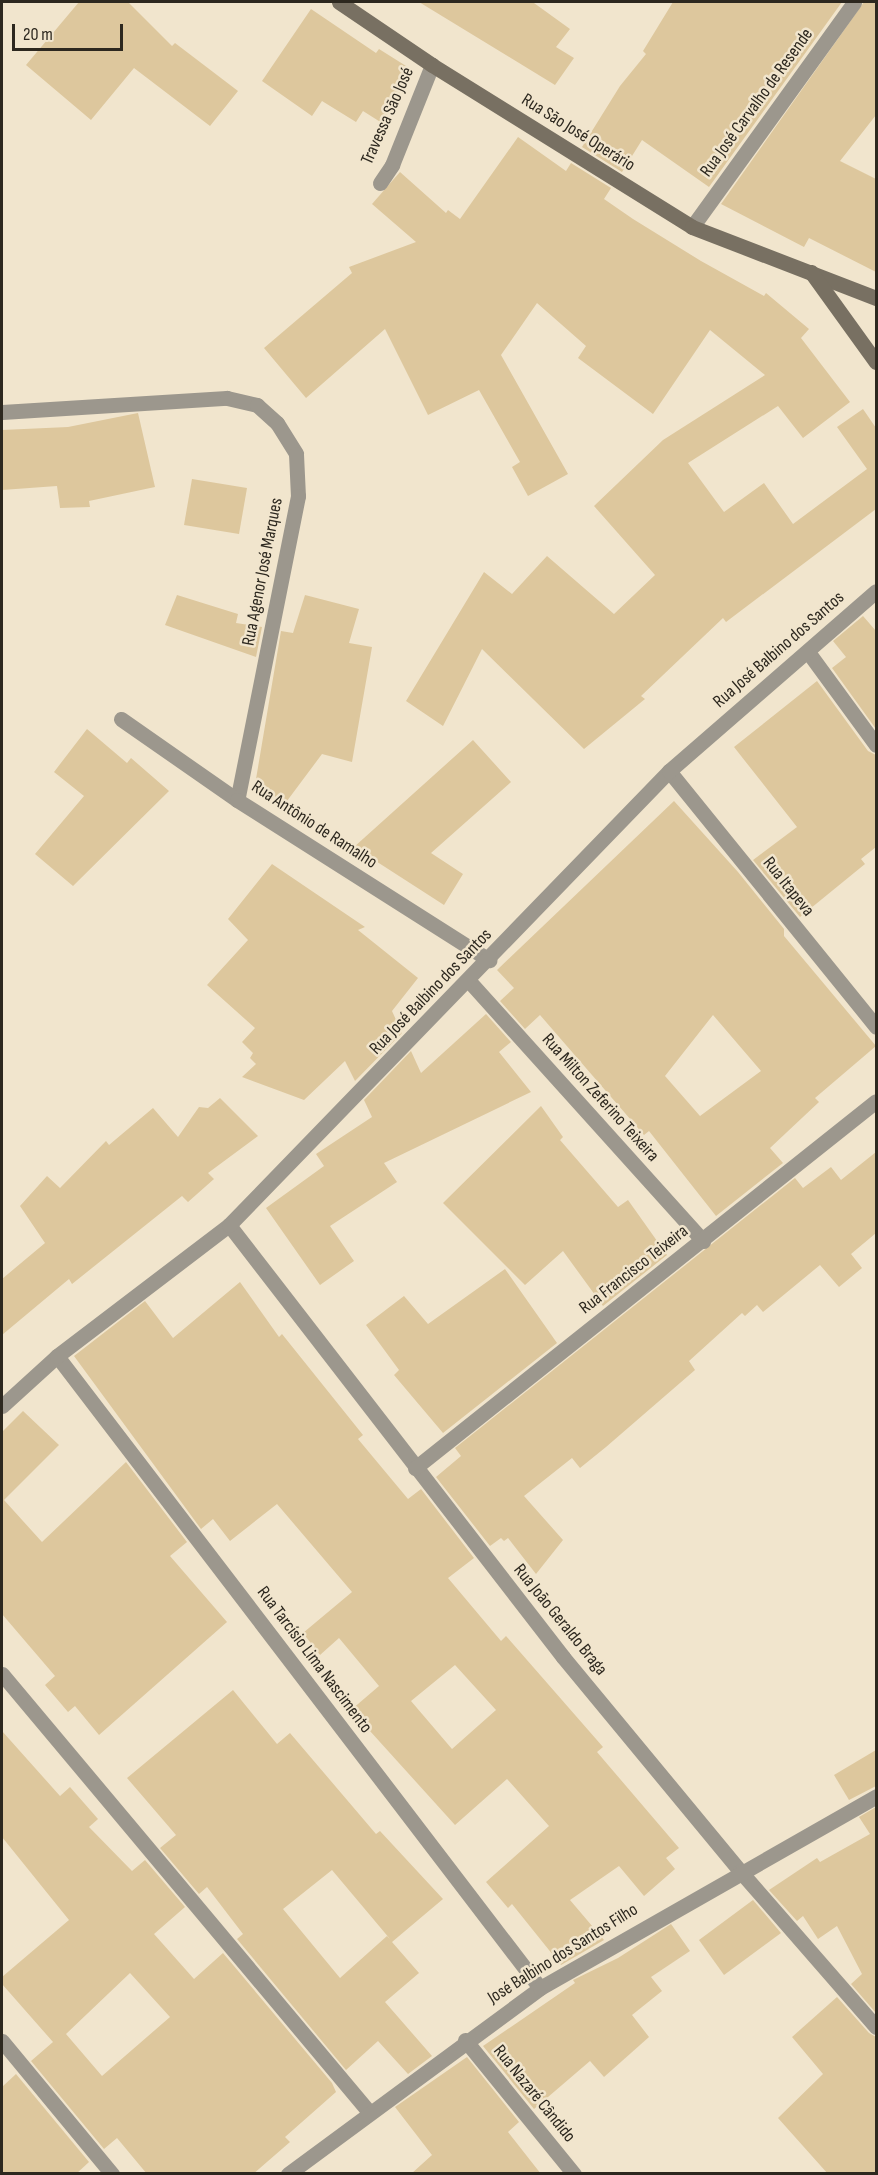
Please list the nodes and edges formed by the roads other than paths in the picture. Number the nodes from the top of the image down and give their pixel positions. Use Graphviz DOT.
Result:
graph roads {
  1 [pos="339,2"];
  2 [pos="854,2"];
  3 [pos="432,64"];
  4 [pos="380,183"];
  5 [pos="692,226"];
  6 [pos="811,271"];
  7 [pos="876,298"];
  8 [pos="876,362"];
  9 [pos="2,412"];
  10 [pos="876,591"];
  11 [pos="808,652"];
  12 [pos="121,719"];
  13 [pos="876,745"];
  14 [pos="669,771"];
  15 [pos="237,800"];
  16 [pos="489,960"];
  17 [pos="469,981"];
  18 [pos="876,1027"];
  19 [pos="876,1101"];
  20 [pos="229,1225"];
  21 [pos="703,1241"];
  22 [pos="57,1356"];
  23 [pos="2,1406"];
  24 [pos="415,1468"];
  25 [pos="2,1674"];
  26 [pos="876,1796"];
  27 [pos="740,1871"];
  28 [pos="540,1988"];
  29 [pos="876,2027"];
  30 [pos="465,2040"];
  31 [pos="2,2041"];
  32 [pos="369,2112"];
  33 [pos="112,2174"];
  34 [pos="288,2174"];
  35 [pos="574,2174"];
  1 -- 3 [label="street, Rua São José Operário"];
  2 -- 5 [label="street, Rua José Carvalho de Resende"];
  3 -- 4 [label="street, Travessa São José"];
  3 -- 5 [label="street, Rua São José Operário"];
  5 -- 6 [label="street, Rua São José Operário"];
  6 -- 7 [label="street, Rua São José Operário"];
  6 -- 8 [label="street"];
  9 -- 15 [label="street, Rua Agenor José Marques"];
  10 -- 11 [label="street, Rua José Balbino dos Santos"];
  11 -- 13 [label="street"];
  11 -- 14 [label="street, Rua José Balbino dos Santos"];
  12 -- 15 [label="street, Rua Antônio de Ramalho"];
  14 -- 16 [label="street, Rua José Balbino dos Santos"];
  14 -- 18 [label="street, Rua Itapeva"];
  15 -- 16 [label="street, Rua Antônio de Ramalho"];
  16 -- 17 [label="street, Rua José Balbino dos Santos"];
  17 -- 20 [label="street, Rua José Balbino dos Santos"];
  17 -- 21 [label="street, Rua Milton Zeferino Teixeira"];
  19 -- 21 [label="street, Rua Francisco Teixeira"];
  20 -- 22 [label="street, Rua José Balbino dos Santos"];
  20 -- 24 [label="street, Rua João Geraldo Braga"];
  21 -- 24 [label="street, Rua Francisco Teixeira"];
  22 -- 23 [label="street, Rua José Balbino dos Santos"];
  22 -- 28 [label="street, Rua Tarcísio Lima Nascimento"];
  24 -- 27 [label="street, Rua João Geraldo Braga"];
  25 -- 32 [label="street"];
  26 -- 27 [label="street, José Balbino dos Santos Filho"];
  27 -- 28 [label="street, José Balbino dos Santos Filho"];
  27 -- 29 [label="street, Rua João Geraldo Braga"];
  28 -- 30 [label="street, José Balbino dos Santos Filho"];
  30 -- 32 [label="street, José Balbino dos Santos Filho"];
  30 -- 35 [label="street, Rua Nazaré Cândido"];
  31 -- 33 [label="street"];
  32 -- 34 [label="street, José Balbino dos Santos Filho"];
}
